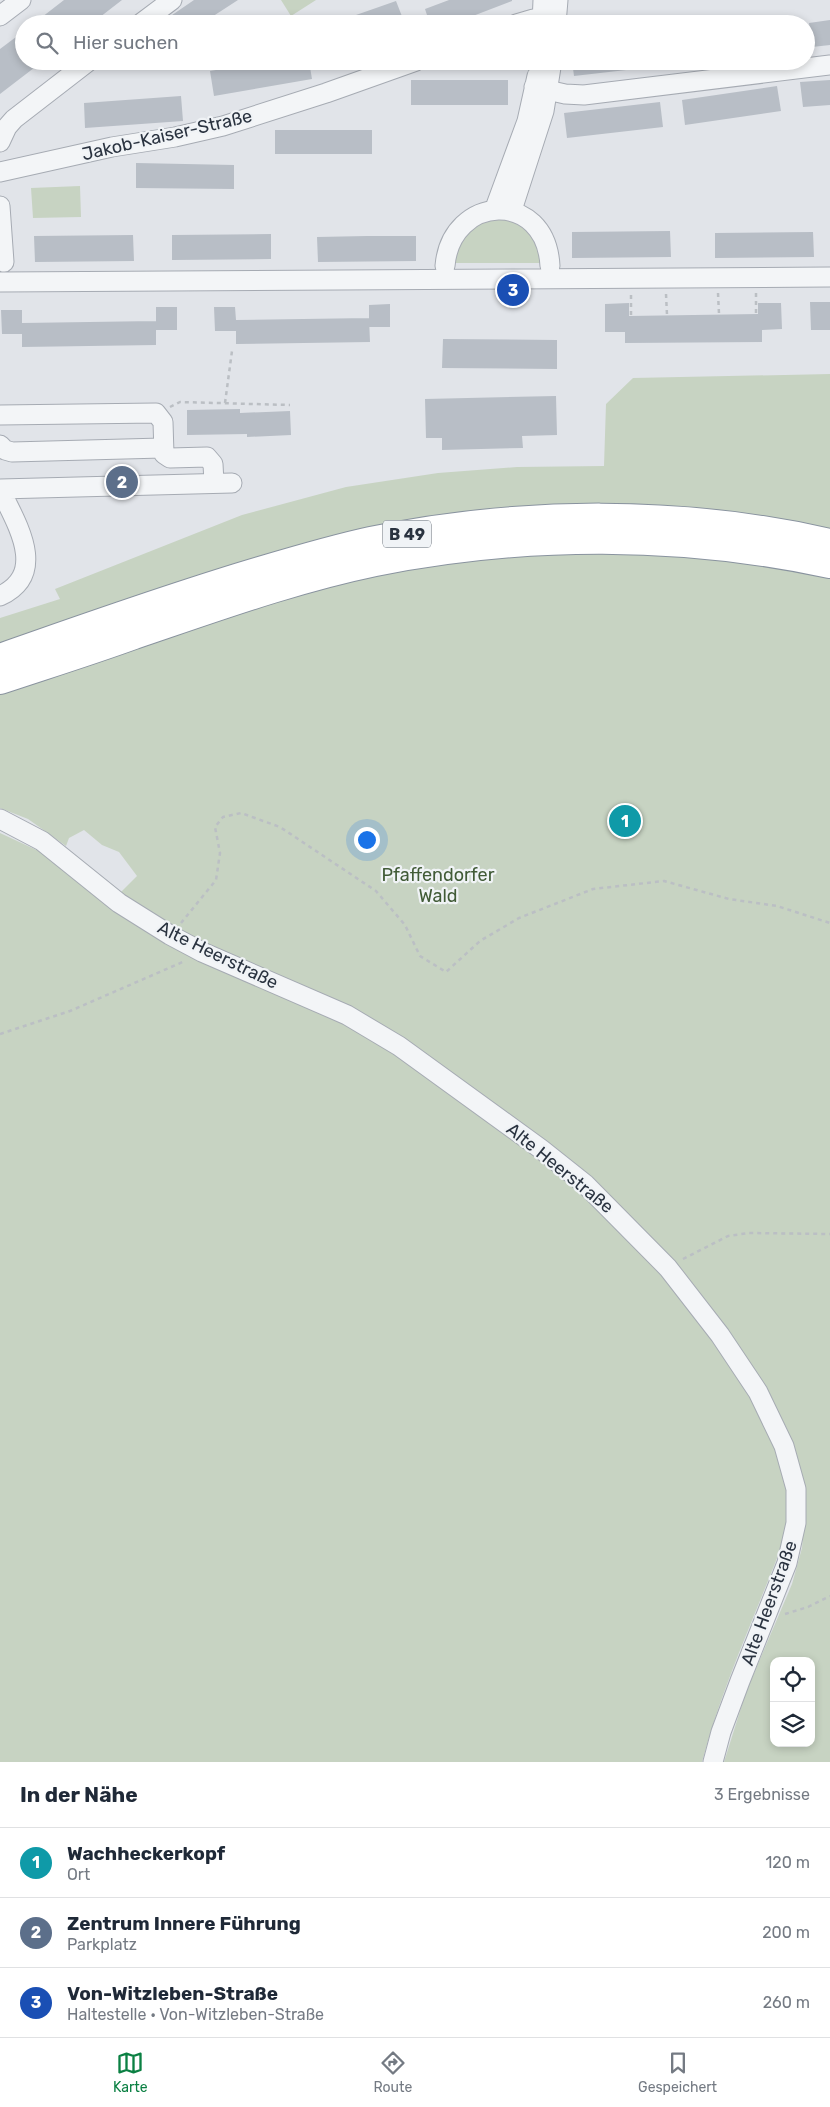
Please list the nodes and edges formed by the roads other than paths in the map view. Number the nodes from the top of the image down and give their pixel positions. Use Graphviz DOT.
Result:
graph roads {
  1 [pos="21,0"];
  2 [pos="172,0"];
  3 [pos="558,0"];
  4 [pos="152,15"];
  5 [pos="549,15"];
  6 [pos="0,16"];
  7 [pos="830,65"];
  8 [pos="815,67"];
  9 [pos="78,70"];
  10 [pos="391,70"];
  11 [pos="540,70"];
  12 [pos="548,70"];
  13 [pos="789,70"];
  14 [pos="541,89"];
  15 [pos="0,142"];
  16 [pos="0,172"];
  17 [pos="0,206"];
  18 [pos="504,209"];
  19 [pos="4,262"];
  20 [pos="445,266"];
  21 [pos="550,266"];
  22 [pos="830,277"];
  23 [pos="0,282"];
  24 [pos="0,415"];
  25 [pos="0,445"];
  26 [pos="162,448"];
  27 [pos="0,489"];
  28 [pos="830,543"];
  29 [pos="830,564"];
  30 [pos="0,596"];
  31 [pos="0,658"];
  32 [pos="0,680"];
  33 [pos="0,819"];
  34 [pos="713,1762"];
  1 -- 6 [label="street"];
  2 -- 4 [label="street"];
  3 -- 5 [label="street"];
  7 -- 8 [label="street"];
  9 -- 15 [label="street"];
  10 -- 16 [label="street, Jakob-Kaiser-Straße"];
  11 -- 14 [label="street"];
  12 -- 14 [label="street"];
  13 -- 14 [label="street"];
  14 -- 18 [label="street"];
  17 -- 19 [label="street"];
  18 -- 20 [label="street"];
  18 -- 21 [label="street"];
  22 -- 23 [label="street"];
  24 -- 26 [label="street"];
  25 -- 26 [label="street"];
  26 -- 27 [label="street"];
  27 -- 30 [label="street"];
  28 -- 31 [label="highway, B 49"];
  29 -- 32 [label="highway, B 49"];
  33 -- 34 [label="street, Alte Heerstraße"];
}
